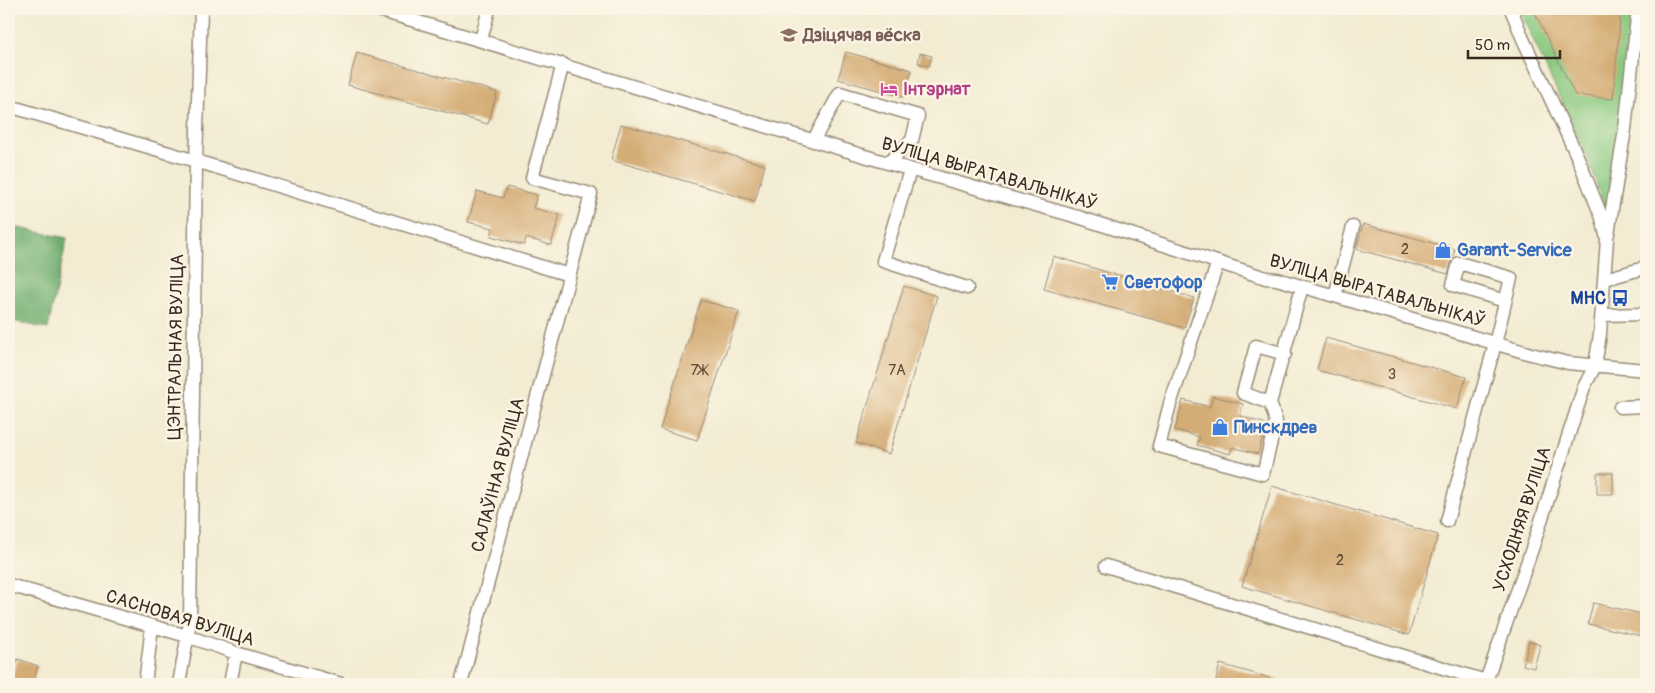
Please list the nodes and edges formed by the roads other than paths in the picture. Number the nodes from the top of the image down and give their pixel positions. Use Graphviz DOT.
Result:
graph roads {
  1 [pos="201,9"];
  2 [pos="375,9"];
  3 [pos="489,9"];
  4 [pos="1511,9"];
  5 [pos="1638,9"];
  6 [pos="481,40"];
  7 [pos="563,64"];
  8 [pos="9,106"];
  9 [pos="813,141"];
  10 [pos="196,161"];
  11 [pos="888,164"];
  12 [pos="910,170"];
  13 [pos="1354,227"];
  14 [pos="1607,239"];
  15 [pos="1218,262"];
  16 [pos="1646,265"];
  17 [pos="569,275"];
  18 [pos="1605,279"];
  19 [pos="1302,287"];
  20 [pos="967,288"];
  21 [pos="1335,296"];
  22 [pos="1505,301"];
  23 [pos="1646,314"];
  24 [pos="1602,316"];
  25 [pos="1495,344"];
  26 [pos="1285,354"];
  27 [pos="1595,366"];
  28 [pos="1646,370"];
  29 [pos="1270,403"];
  30 [pos="1646,406"];
  31 [pos="1620,408"];
  32 [pos="1447,521"];
  33 [pos="1106,566"];
  34 [pos="9,586"];
  35 [pos="152,626"];
  36 [pos="187,636"];
  37 [pos="236,653"];
  38 [pos="1485,682"];
  39 [pos="145,684"];
  40 [pos="179,684"];
  41 [pos="230,684"];
  42 [pos="341,684"];
  43 [pos="461,684"];
  1 -- 10 [label="street, ЦЭНТРАЛЬНАЯ ВУЛІЦА"];
  2 -- 6 [label="street, ВУЛІЦА ВЫРАТАВАЛЬНІКАЎ"];
  3 -- 6 [label="street"];
  4 -- 14 [label="street"];
  5 -- 14 [label="street"];
  6 -- 7 [label="street, ВУЛІЦА ВЫРАТАВАЛЬНІКАЎ"];
  7 -- 9 [label="street, ВУЛІЦА ВЫРАТАВАЛЬНІКАЎ"];
  7 -- 17 [label="street, САЛАЎІНАЯ ВУЛІЦА"];
  8 -- 10 [label="street"];
  9 -- 11 [label="street, ВУЛІЦА ВЫРАТАВАЛЬНІКАЎ"];
  9 -- 11 [label="street"];
  10 -- 17 [label="street"];
  10 -- 36 [label="street, ЦЭНТРАЛЬНАЯ ВУЛІЦА"];
  11 -- 12 [label="street, ВУЛІЦА ВЫРАТАВАЛЬНІКАЎ"];
  12 -- 15 [label="street, ВУЛІЦА ВЫРАТАВАЛЬНІКАЎ"];
  12 -- 20 [label="street"];
  13 -- 21 [label="street"];
  14 -- 18 [label="street, УСХОДНЯЯ ВУЛІЦА"];
  15 -- 19 [label="street, ВУЛІЦА ВЫРАТАВАЛЬНІКАЎ"];
  15 -- 29 [label="street"];
  16 -- 18 [label="street"];
  17 -- 43 [label="street, САЛАЎІНАЯ ВУЛІЦА"];
  18 -- 24 [label="street, УСХОДНЯЯ ВУЛІЦА"];
  19 -- 21 [label="street, ВУЛІЦА ВЫРАТАВАЛЬНІКАЎ"];
  19 -- 26 [label="street"];
  21 -- 25 [label="street, ВУЛІЦА ВЫРАТАВАЛЬНІКАЎ"];
  22 -- 25 [label="street"];
  23 -- 24 [label="street"];
  24 -- 27 [label="street, УСХОДНЯЯ ВУЛІЦА"];
  25 -- 27 [label="street, ВУЛІЦА ВЫРАТАВАЛЬНІКАЎ"];
  25 -- 32 [label="street"];
  26 -- 29 [label="street"];
  26 -- 29 [label="street"];
  27 -- 28 [label="street, ВУЛІЦА ВЫРАТАВАЛЬНІКАЎ"];
  27 -- 38 [label="street, УСХОДНЯЯ ВУЛІЦА"];
  30 -- 31 [label="street"];
  33 -- 38 [label="street"];
  34 -- 35 [label="street, САСНОВАЯ ВУЛІЦА"];
  35 -- 36 [label="street, САСНОВАЯ ВУЛІЦА"];
  35 -- 39 [label="street"];
  36 -- 37 [label="street, САСНОВАЯ ВУЛІЦА"];
  36 -- 40 [label="street, ЦЭНТРАЛЬНАЯ ВУЛІЦА"];
  37 -- 41 [label="street"];
  37 -- 42 [label="street, САСНОВАЯ ВУЛІЦА"];
}
